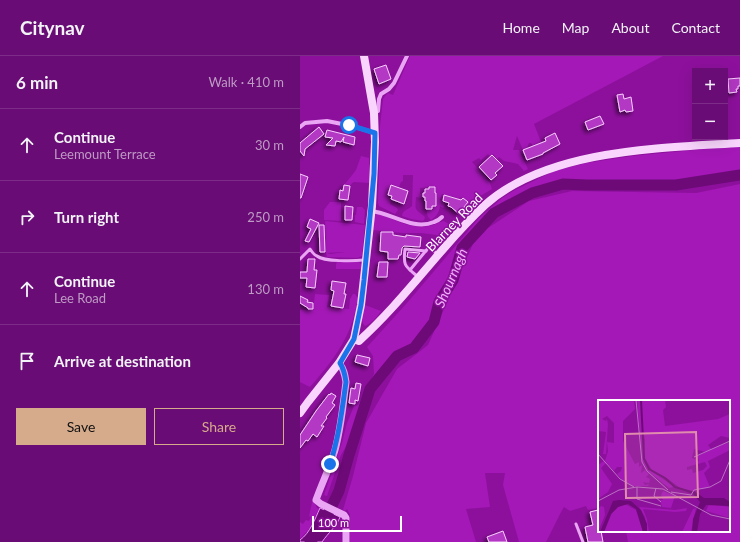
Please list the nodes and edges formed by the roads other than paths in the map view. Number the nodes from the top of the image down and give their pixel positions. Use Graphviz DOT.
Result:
graph roads {
  1 [pos="364,56"];
  2 [pos="407,56"];
  3 [pos="374,113"];
  4 [pos="300,127"];
  5 [pos="375,133"];
  6 [pos="740,143"];
  7 [pos="371,211"];
  8 [pos="442,217"];
  9 [pos="426,251"];
  10 [pos="438,255"];
  11 [pos="300,259"];
  12 [pos="366,260"];
  13 [pos="410,270"];
  14 [pos="419,278"];
  15 [pos="354,339"];
  16 [pos="340,363"];
  17 [pos="300,413"];
  18 [pos="576,524"];
  19 [pos="346,542"];
  20 [pos="583,542"];
  1 -- 3 [label="main road"];
  2 -- 3 [label="street"];
  3 -- 5 [label="main road"];
  4 -- 5 [label="street"];
  5 -- 7 [label="main road"];
  6 -- 10 [label="main road, Blarney Road"];
  7 -- 8 [label="street"];
  7 -- 12 [label="main road"];
  9 -- 10 [label="lane"];
  9 -- 13 [label="lane"];
  9 -- 13 [label="lane"];
  10 -- 14 [label="main road, Blarney Road"];
  11 -- 12 [label="lane"];
  12 -- 15 [label="main road"];
  13 -- 14 [label="lane"];
  14 -- 15 [label="main road, Blarney Road"];
  15 -- 16 [label="main road"];
  16 -- 17 [label="main road"];
  16 -- 19 [label="street"];
  18 -- 20 [label="lane"];
}
